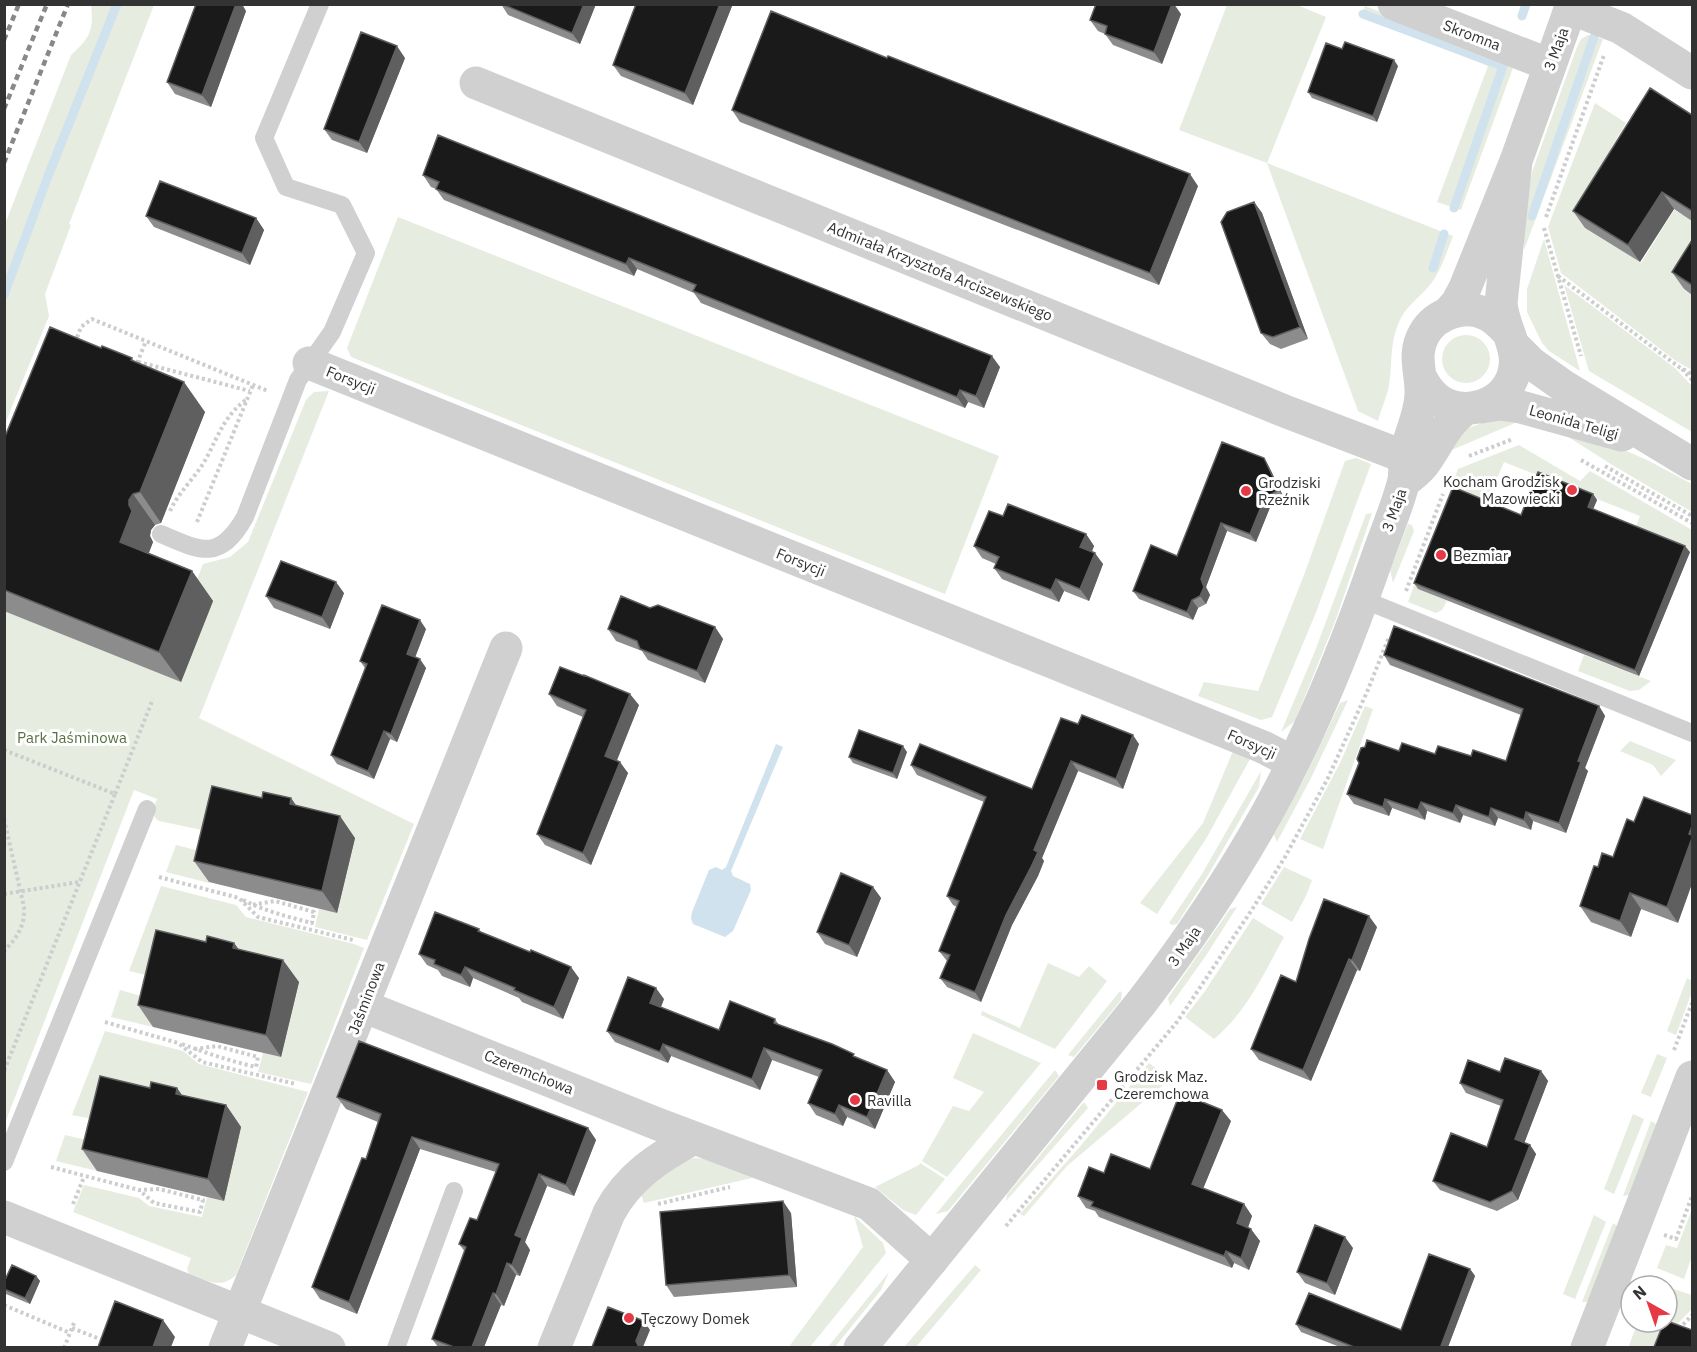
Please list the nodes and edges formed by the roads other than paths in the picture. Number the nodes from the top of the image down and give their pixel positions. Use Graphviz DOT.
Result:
graph roads {
  1 [pos="320,4"];
  2 [pos="1394,4"];
  3 [pos="1571,6"];
  4 [pos="1550,65"];
  5 [pos="1692,73"];
  6 [pos="476,83"];
  7 [pos="1516,161"];
  8 [pos="1448,314"];
  9 [pos="1511,339"];
  10 [pos="309,363"];
  11 [pos="1420,376"];
  12 [pos="1474,408"];
  13 [pos="1679,456"];
  14 [pos="1405,470"];
  15 [pos="162,534"];
  16 [pos="1362,599"];
  17 [pos="506,648"];
  18 [pos="1692,733"];
  19 [pos="1292,762"];
  20 [pos="147,809"];
  21 [pos="363,1006"];
  22 [pos="1692,1077"];
  23 [pos="694,1138"];
  24 [pos="4,1162"];
  25 [pos="454,1191"];
  26 [pos="4,1217"];
  27 [pos="932,1260"];
  28 [pos="239,1311"];
  29 [pos="225,1347"];
  30 [pos="329,1347"];
  31 [pos="396,1347"];
  32 [pos="554,1347"];
  33 [pos="860,1347"];
  34 [pos="1587,1347"];
  1 -- 10 [label="lane"];
  2 -- 4 [label="street, Skromna"];
  3 -- 4 [label="street, 3 Maja"];
  3 -- 5 [label="street"];
  4 -- 7 [label="street, 3 Maja"];
  6 -- 14 [label="street, Admirała Krzysztofa Arciszewskiego"];
  7 -- 8 [label="street, 3 Maja"];
  7 -- 9 [label="street, 3 Maja"];
  8 -- 9 [label="street"];
  8 -- 11 [label="street, 3 Maja"];
  9 -- 12 [label="street, 3 Maja"];
  9 -- 13 [label="street, Leonida Teligi"];
  10 -- 15 [label="lane"];
  10 -- 19 [label="street, Forsycji"];
  11 -- 12 [label="street"];
  11 -- 14 [label="street, 3 Maja"];
  12 -- 13 [label="street, Leonida Teligi"];
  12 -- 14 [label="street, 3 Maja"];
  14 -- 16 [label="street, 3 Maja"];
  16 -- 18 [label="lane"];
  16 -- 19 [label="street, 3 Maja"];
  17 -- 21 [label="street, Jaśminowa"];
  19 -- 27 [label="street, 3 Maja"];
  20 -- 24 [label="lane"];
  21 -- 23 [label="street, Czeremchowa"];
  21 -- 28 [label="street, Jaśminowa"];
  22 -- 34 [label="street"];
  23 -- 27 [label="street, Czeremchowa"];
  23 -- 32 [label="street"];
  25 -- 31 [label="lane"];
  26 -- 28 [label="street"];
  27 -- 33 [label="street, 3 Maja"];
  28 -- 29 [label="street, Jaśminowa"];
  28 -- 30 [label="street"];
}
